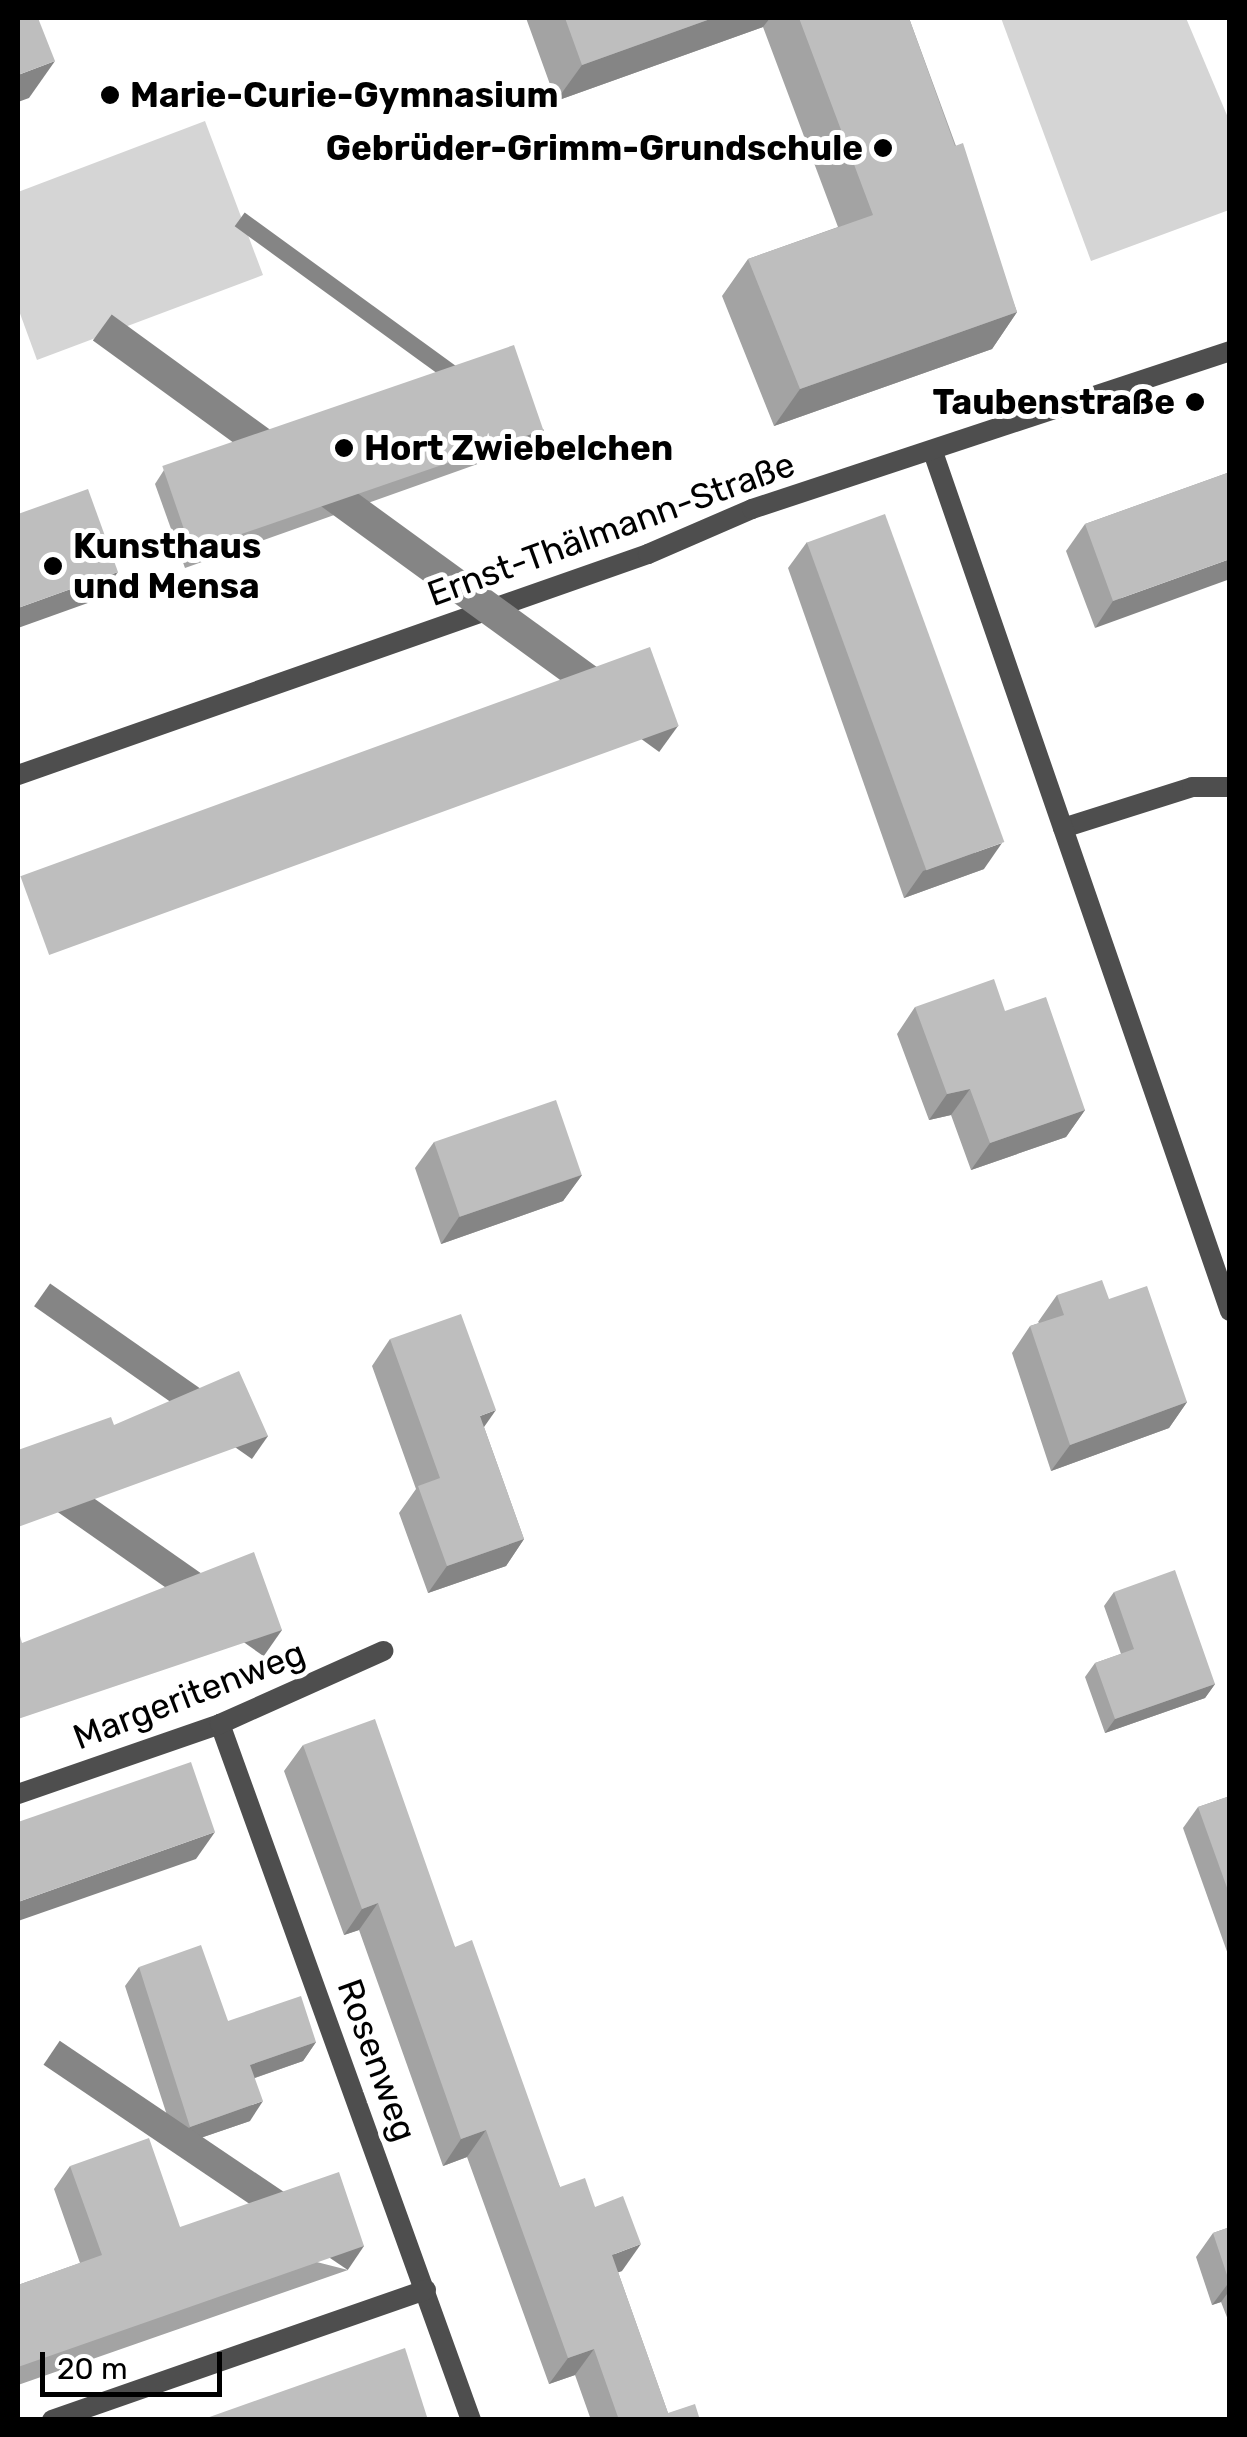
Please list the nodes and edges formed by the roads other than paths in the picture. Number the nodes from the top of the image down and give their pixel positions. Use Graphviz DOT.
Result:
graph roads {
  1 [pos="1230,351"];
  2 [pos="933,452"];
  3 [pos="18,775"];
  4 [pos="1230,787"];
  5 [pos="1063,828"];
  6 [pos="1230,1311"];
  7 [pos="383,1651"];
  8 [pos="220,1724"];
  9 [pos="18,1794"];
  10 [pos="426,2290"];
  11 [pos="52,2420"];
  12 [pos="471,2420"];
  1 -- 2 [label="street, Ernst-Thälmann-Straße"];
  2 -- 3 [label="street, Ernst-Thälmann-Straße"];
  2 -- 5 [label="street"];
  4 -- 5 [label="street"];
  5 -- 6 [label="street"];
  7 -- 8 [label="street, Margeritenweg"];
  8 -- 9 [label="street, Margeritenweg"];
  8 -- 10 [label="street, Rosenweg"];
  10 -- 11 [label="street"];
  10 -- 12 [label="street, Rosenweg"];
}
